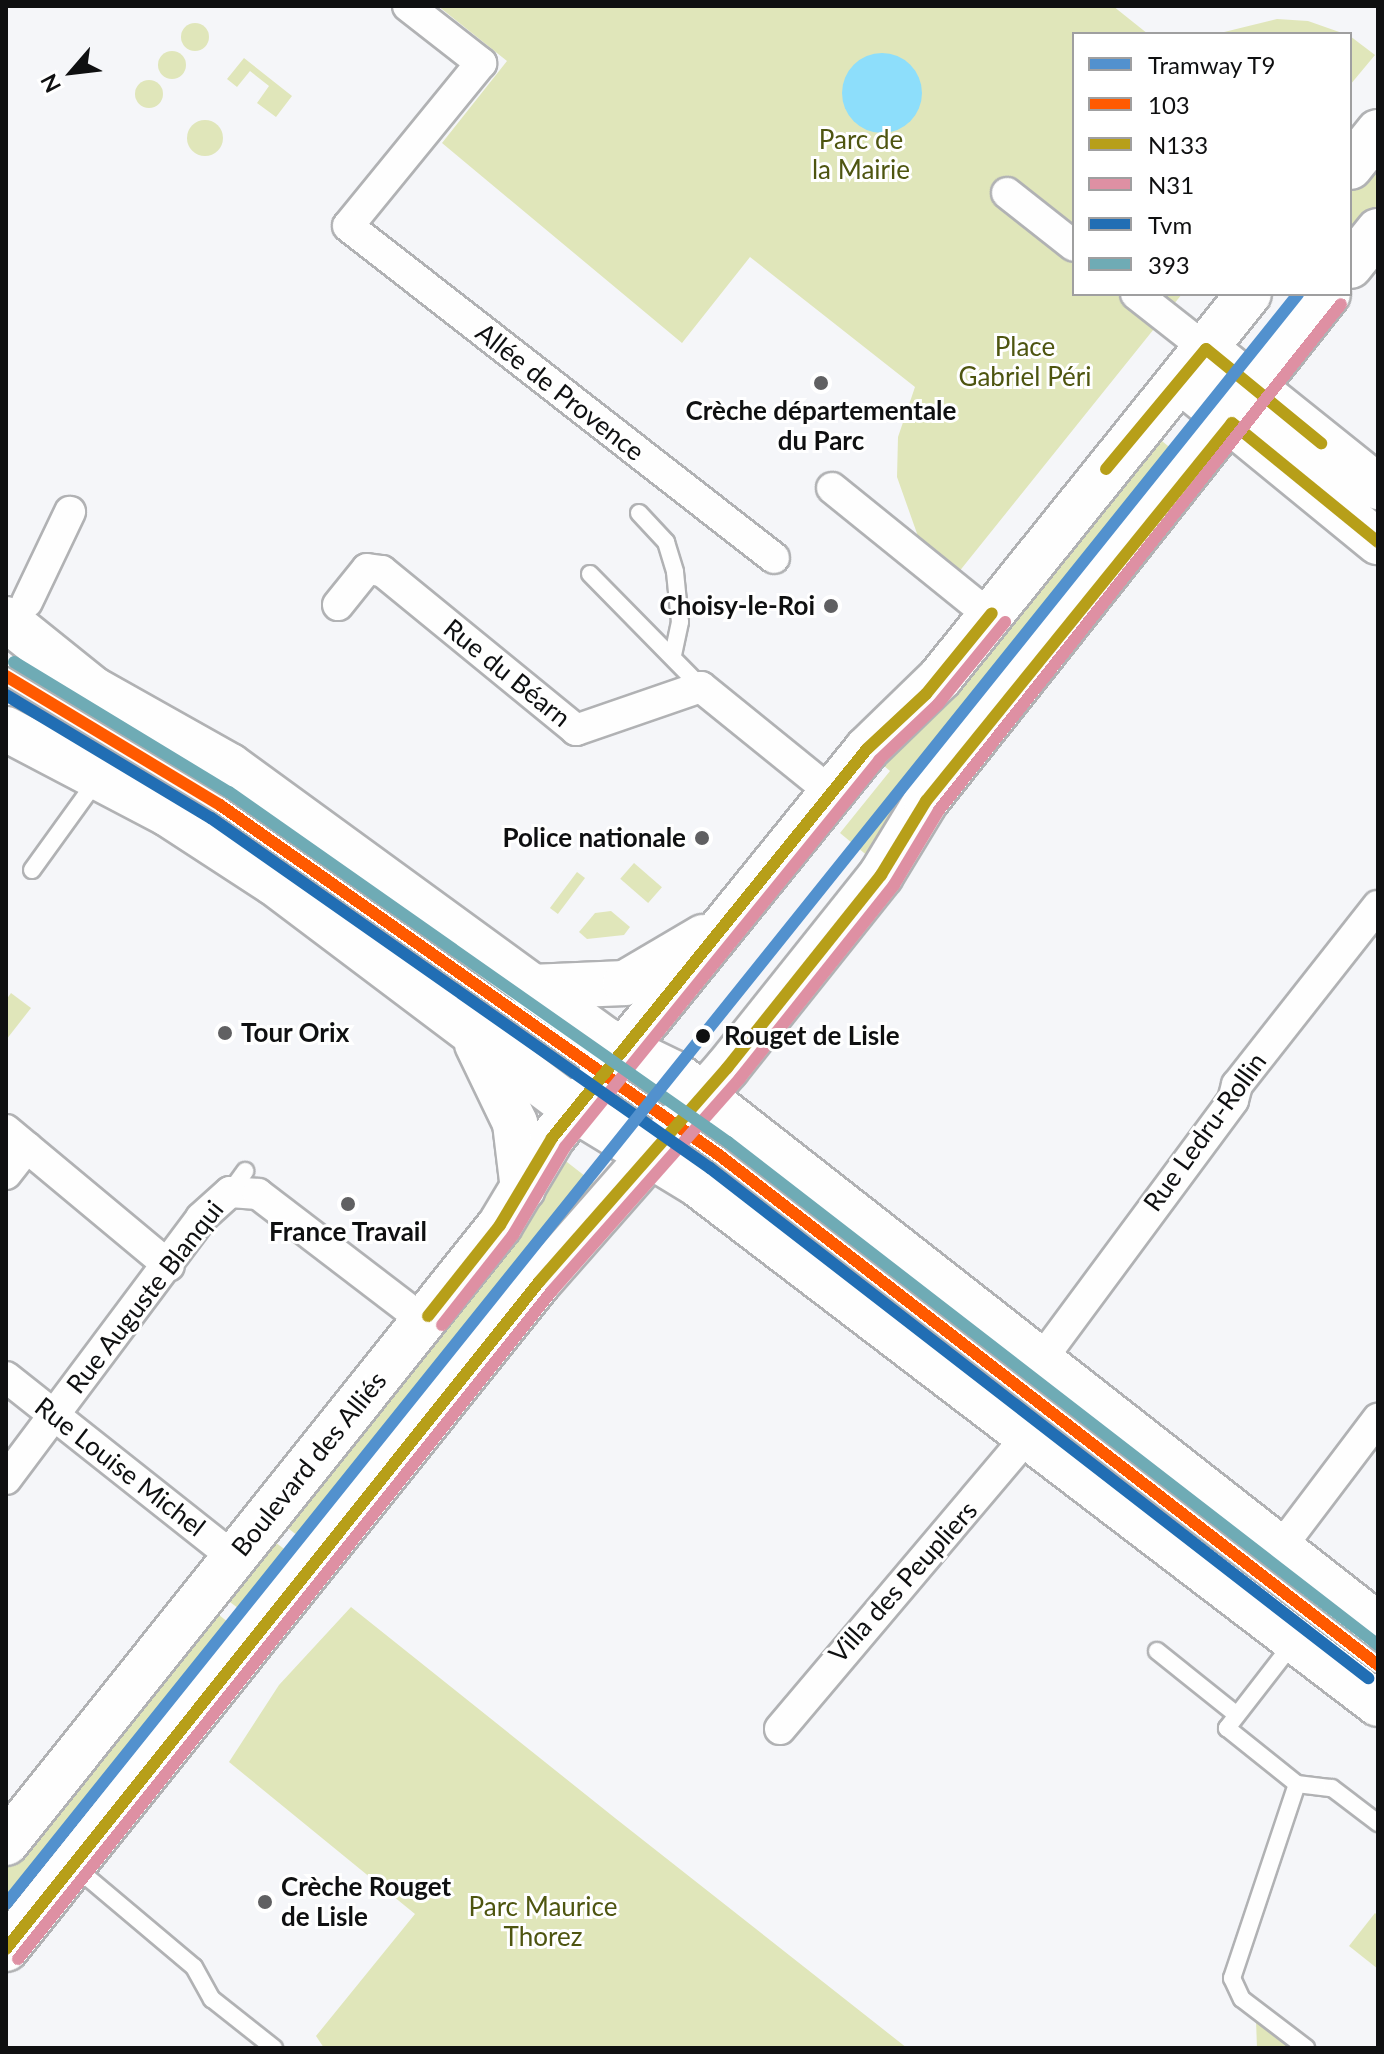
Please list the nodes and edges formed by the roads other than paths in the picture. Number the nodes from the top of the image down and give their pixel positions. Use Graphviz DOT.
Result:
graph roads {
  1 [pos="408,6"];
  2 [pos="1378,132"];
  3 [pos="1352,164"];
  4 [pos="1007,193"];
  5 [pos="1378,231"];
  6 [pos="1072,244"];
  7 [pos="1352,264"];
  8 [pos="1138,296"];
  9 [pos="1247,296"];
  10 [pos="1326,296"];
  11 [pos="1193,364"];
  12 [pos="1244,406"];
  13 [pos="1378,487"];
  14 [pos="832,488"];
  15 [pos="70,512"];
  16 [pos="639,513"];
  17 [pos="1378,542"];
  18 [pos="774,558"];
  19 [pos="590,574"];
  20 [pos="338,605"];
  21 [pos="16,610"];
  22 [pos="990,616"];
  23 [pos="673,655"];
  24 [pos="6,676"];
  25 [pos="701,687"];
  26 [pos="6,729"];
  27 [pos="98,778"];
  28 [pos="832,793"];
  29 [pos="32,870"];
  30 [pos="1378,906"];
  31 [pos="721,933"];
  32 [pos="531,987"];
  33 [pos="467,1028"];
  34 [pos="601,1079"];
  35 [pos="677,1125"];
  36 [pos="16,1138"];
  37 [pos="6,1174"];
  38 [pos="523,1190"];
  39 [pos="169,1266"];
  40 [pos="424,1321"];
  41 [pos="1038,1364"];
  42 [pos="6,1377"];
  43 [pos="53,1414"];
  44 [pos="1378,1419"];
  45 [pos="1028,1436"];
  46 [pos="6,1479"];
  47 [pos="1278,1551"];
  48 [pos="234,1558"];
  49 [pos="1378,1625"];
  50 [pos="1296,1639"];
  51 [pos="1157,1651"];
  52 [pos="1378,1665"];
  53 [pos="1378,1704"];
  54 [pos="1237,1715"];
  55 [pos="780,1729"];
  56 [pos="1297,1784"];
  57 [pos="1378,1823"];
  58 [pos="6,1843"];
  59 [pos="73,1865"];
  60 [pos="6,1949"];
  61 [pos="274,2048"];
  62 [pos="1306,2048"];
  1 -- 18 [label="street, Allée de Provence"];
  2 -- 3 [label="main road"];
  4 -- 6 [label="street"];
  5 -- 7 [label="main road"];
  8 -- 11 [label="street"];
  9 -- 11 [label="main road, Boulevard des Alliés"];
  10 -- 12 [label="main road"];
  11 -- 12 [label="main road"];
  11 -- 22 [label="main road, Boulevard des Alliés"];
  12 -- 13 [label="main road"];
  12 -- 17 [label="main road"];
  12 -- 35 [label="main road"];
  14 -- 22 [label="street"];
  15 -- 21 [label="street"];
  16 -- 23 [label="lane"];
  19 -- 23 [label="lane"];
  20 -- 25 [label="street, Rue du Béarn"];
  21 -- 32 [label="main road"];
  22 -- 28 [label="main road, Boulevard des Alliés"];
  23 -- 25 [label="lane"];
  24 -- 34 [label="lane"];
  25 -- 28 [label="street"];
  26 -- 27 [label="main road"];
  27 -- 29 [label="lane"];
  27 -- 33 [label="main road"];
  28 -- 31 [label="main road, Boulevard des Alliés"];
  30 -- 41 [label="street, Rue Ledru-Rollin"];
  31 -- 32 [label="main road"];
  31 -- 34 [label="main road, Boulevard des Alliés"];
  32 -- 34 [label="main road"];
  33 -- 34 [label="main road"];
  33 -- 38 [label="main road"];
  34 -- 35 [label="main road"];
  34 -- 35 [label="main road"];
  34 -- 38 [label="main road, Boulevard des Alliés"];
  35 -- 41 [label="main road"];
  35 -- 45 [label="main road"];
  35 -- 52 [label="lane"];
  35 -- 59 [label="main road"];
  36 -- 37 [label="street"];
  36 -- 39 [label="street"];
  38 -- 40 [label="main road, Boulevard des Alliés"];
  39 -- 40 [label="street, Rue Auguste Blanqui"];
  39 -- 43 [label="street, Rue Auguste Blanqui"];
  40 -- 48 [label="main road, Boulevard des Alliés"];
  41 -- 47 [label="main road"];
  42 -- 43 [label="street, Rue Louise Michel"];
  43 -- 46 [label="street, Rue Auguste Blanqui"];
  43 -- 48 [label="street, Rue Louise Michel"];
  44 -- 47 [label="street"];
  45 -- 50 [label="main road"];
  45 -- 55 [label="street, Villa des Peupliers"];
  47 -- 49 [label="main road"];
  48 -- 58 [label="main road, Boulevard des Alliés"];
  50 -- 53 [label="main road"];
  50 -- 54 [label="lane"];
  51 -- 54 [label="lane"];
  54 -- 56 [label="lane"];
  56 -- 57 [label="lane"];
  56 -- 62 [label="lane"];
  59 -- 60 [label="main road"];
  59 -- 61 [label="lane"];
}
